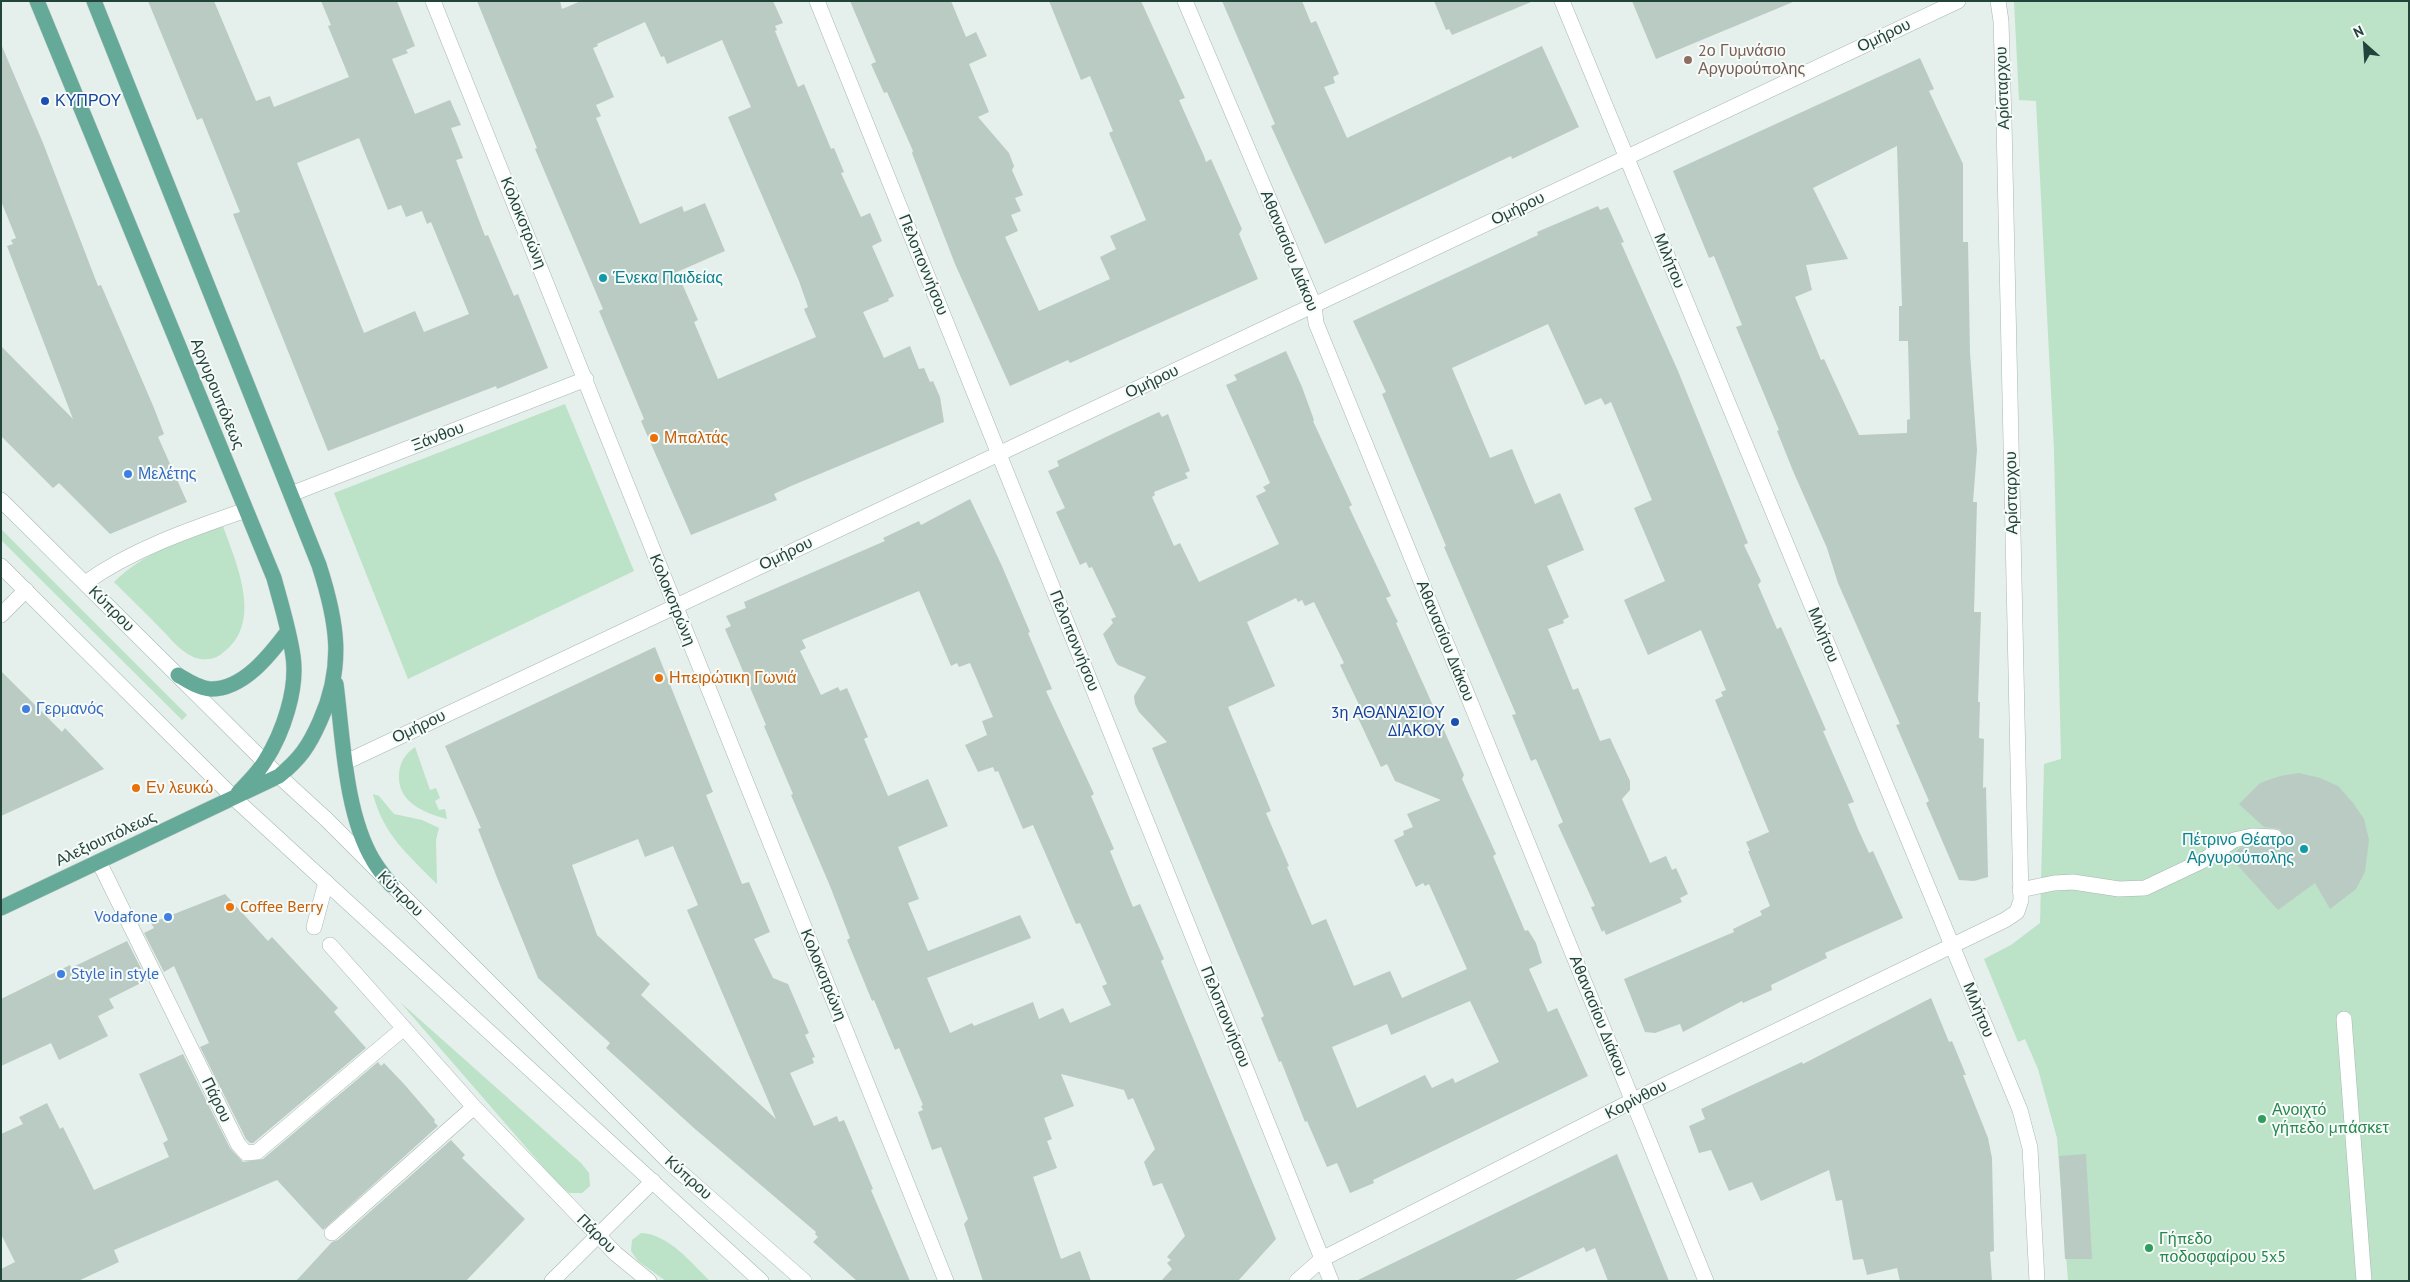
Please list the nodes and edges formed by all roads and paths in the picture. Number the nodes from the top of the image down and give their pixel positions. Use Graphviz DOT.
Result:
graph roads {
  1 [pos="37,1"];
  2 [pos="94,1"];
  3 [pos="433,1"];
  4 [pos="817,1"];
  5 [pos="1185,1"];
  6 [pos="1562,1"];
  7 [pos="1958,1"];
  8 [pos="1998,1"];
  9 [pos="1626,158"];
  10 [pos="1314,305"];
  11 [pos="586,379"];
  12 [pos="999,454"];
  13 [pos="290,494"];
  14 [pos="1,500"];
  15 [pos="246,510"];
  16 [pos="1,566"];
  17 [pos="85,583"];
  18 [pos="26,590"];
  19 [pos="674,606"];
  20 [pos="1,615"];
  21 [pos="288,631"];
  22 [pos="178,675"];
  23 [pos="335,677"];
  24 [pos="265,762"];
  25 [pos="346,762"];
  26 [pos="279,776"];
  27 [pos="234,798"];
  28 [pos="2275,837"];
  29 [pos="99,862"];
  30 [pos="326,882"];
  31 [pos="391,885"];
  32 [pos="2020,890"];
  33 [pos="1,908"];
  34 [pos="314,927"];
  35 [pos="330,945"];
  36 [pos="1951,945"];
  37 [pos="2344,1019"];
  38 [pos="404,1028"];
  39 [pos="1632,1101"];
  40 [pos="474,1107"];
  41 [pos="653,1182"];
  42 [pos="332,1233"];
  43 [pos="596,1235"];
  44 [pos="1322,1259"];
  45 [pos="552,1281"];
  46 [pos="649,1281"];
  47 [pos="761,1281"];
  48 [pos="804,1281"];
  49 [pos="946,1281"];
  50 [pos="1297,1281"];
  51 [pos="1331,1281"];
  52 [pos="1706,1281"];
  53 [pos="2037,1281"];
  54 [pos="2364,1281"];
  1 -- 15 [label="main road, Αργυρουπόλεως"];
  2 -- 13 [label="main road, Αργυρουπόλεως"];
  3 -- 11 [label="street, Κολοκοτρώνη"];
  4 -- 12 [label="street, Πελοποννήσου"];
  5 -- 10 [label="street, Αθανασίου Διάκου"];
  6 -- 9 [label="street, Μιλήτου"];
  7 -- 9 [label="street, Ομήρου"];
  8 -- 32 [label="street, Αρίσταρχου"];
  9 -- 10 [label="street, Ομήρου"];
  9 -- 36 [label="street, Μιλήτου"];
  10 -- 12 [label="street, Ομήρου"];
  10 -- 39 [label="street, Αθανασίου Διάκου"];
  11 -- 13 [label="street, Ξάνθου"];
  11 -- 19 [label="street, Κολοκοτρώνη"];
  12 -- 19 [label="street, Ομήρου"];
  12 -- 44 [label="street, Πελοποννήσου"];
  13 -- 23 [label="main road, Αργυρουπόλεως"];
  14 -- 17 [label="street, Κύπρου"];
  15 -- 17 [label="street"];
  15 -- 21 [label="main road, Αργυρουπόλεως"];
  16 -- 18 [label="street, Κύπρου"];
  17 -- 22 [label="street, Κύπρου"];
  18 -- 20 [label="street"];
  18 -- 27 [label="street, Κύπρου"];
  19 -- 25 [label="street, Ομήρου"];
  19 -- 49 [label="street, Κολοκοτρώνη"];
  21 -- 22 [label="main road"];
  21 -- 24 [label="main road, Αργυρουπόλεως"];
  22 -- 24 [label="street, Κύπρου"];
  23 -- 25 [label="main road"];
  23 -- 26 [label="main road, Αργυρουπόλεως"];
  24 -- 26 [label="street, Κύπρου"];
  24 -- 27 [label="main road, Αργυρουπόλεως"];
  25 -- 31 [label="main road"];
  26 -- 27 [label="main road, Αλεξιουπόλεως"];
  26 -- 31 [label="street, Κύπρου"];
  27 -- 29 [label="main road, Αλεξιουπόλεως"];
  27 -- 30 [label="street, Κύπρου"];
  28 -- 32 [label="street"];
  29 -- 33 [label="main road, Αλεξιουπόλεως"];
  29 -- 38 [label="street, Πάρου"];
  30 -- 34 [label="street"];
  30 -- 41 [label="street, Κύπρου"];
  31 -- 48 [label="street, Κύπρου"];
  32 -- 36 [label="street, Αρίσταρχου"];
  35 -- 38 [label="street, Πάρου"];
  36 -- 39 [label="street, Κορίνθου"];
  36 -- 53 [label="street, Μιλήτου"];
  37 -- 54 [label="street"];
  38 -- 40 [label="street, Πάρου"];
  39 -- 44 [label="street, Κορίνθου"];
  39 -- 52 [label="street, Αθανασίου Διάκου"];
  40 -- 42 [label="street"];
  40 -- 43 [label="street, Πάρου"];
  41 -- 43 [label="street"];
  41 -- 47 [label="street, Κύπρου"];
  43 -- 45 [label="street"];
  43 -- 46 [label="street, Πάρου"];
  44 -- 50 [label="street, Κορίνθου"];
  44 -- 51 [label="street, Πελοποννήσου"];
}
